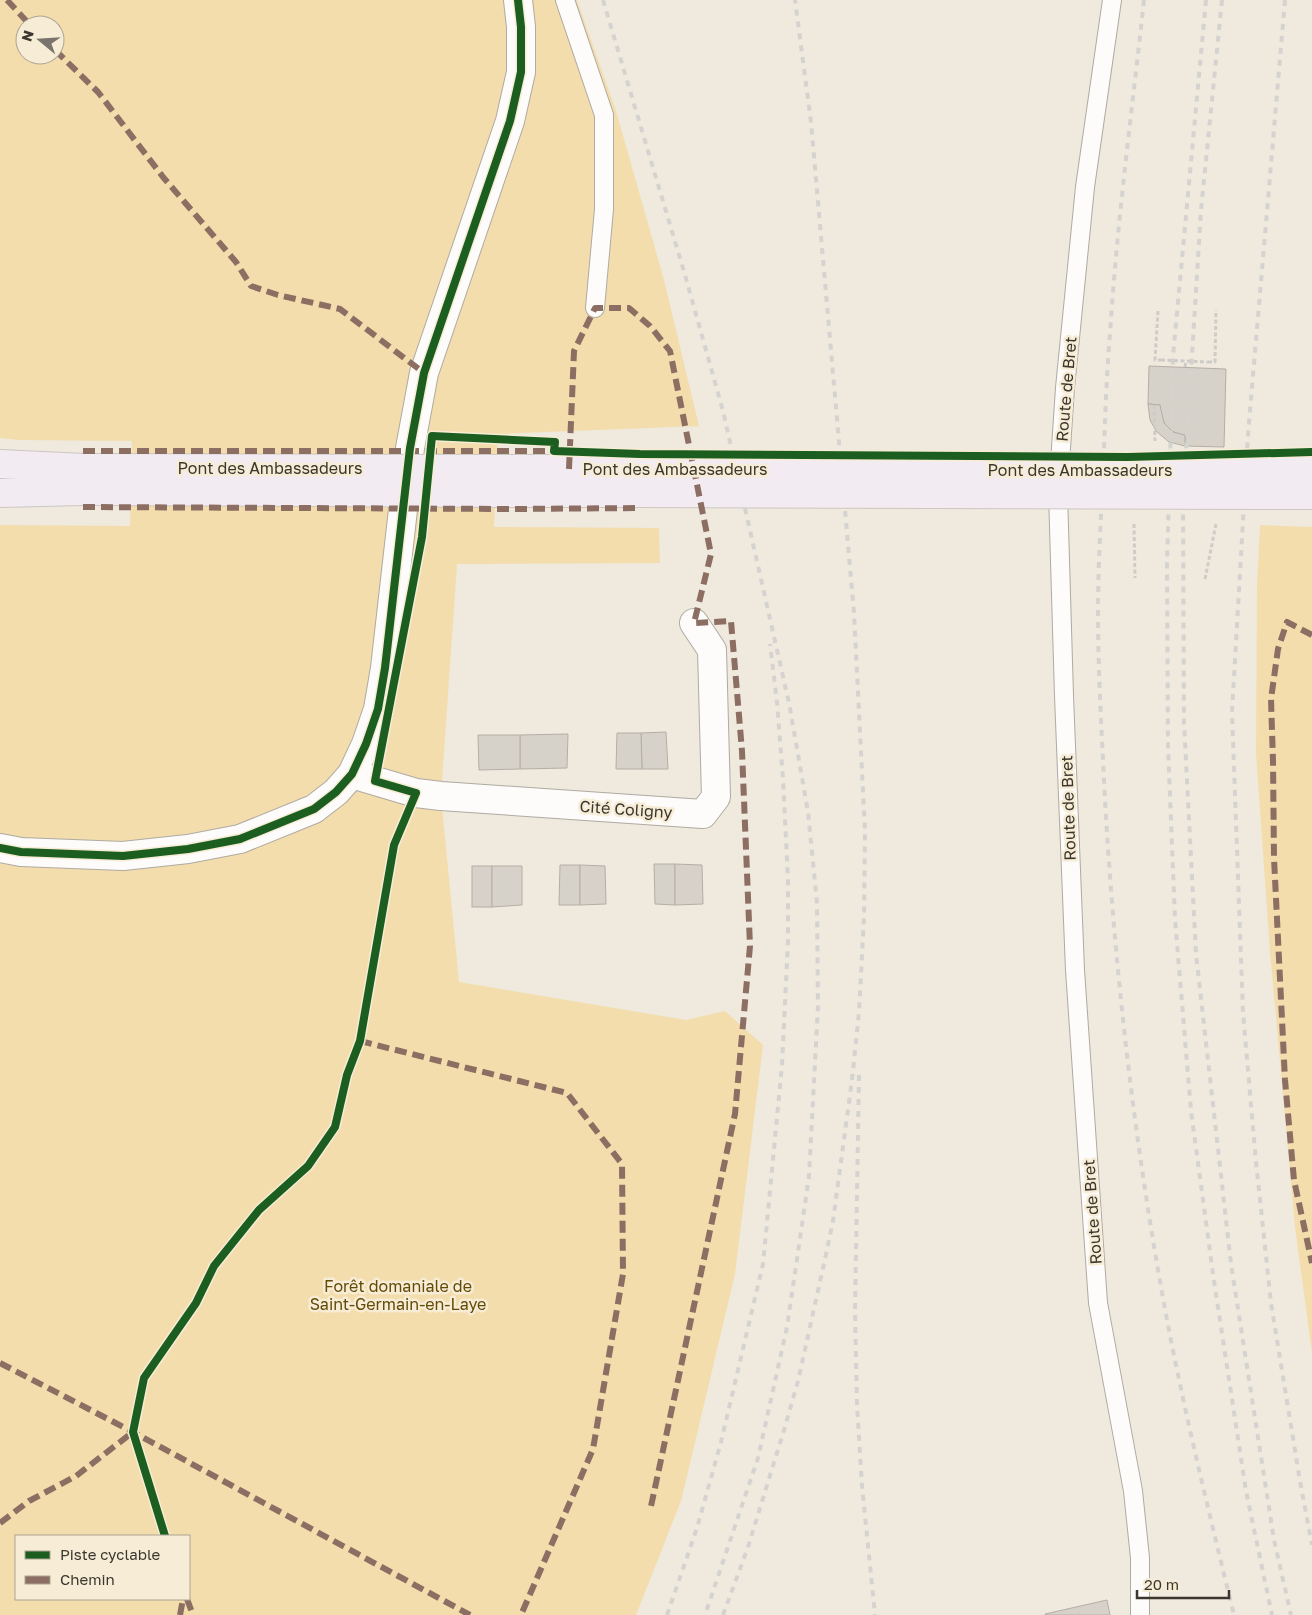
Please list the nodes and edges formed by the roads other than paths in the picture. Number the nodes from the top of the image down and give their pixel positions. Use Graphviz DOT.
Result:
graph roads {
  1 [pos="518,0"];
  2 [pos="564,0"];
  3 [pos="1112,0"];
  4 [pos="596,308"];
  5 [pos="0,464"];
  6 [pos="1312,469"];
  7 [pos="84,480"];
  8 [pos="1265,483"];
  9 [pos="0,493"];
  10 [pos="1312,495"];
  11 [pos="694,623"];
  12 [pos="352,774"];
  13 [pos="0,848"];
  14 [pos="1140,1615"];
  1 -- 12 [label="street"];
  2 -- 4 [label="lane"];
  3 -- 14 [label="lane, Route de Bret"];
  5 -- 7 [label="main road"];
  6 -- 8 [label="main road"];
  7 -- 8 [label="main road, Pont des Ambassadeurs, bridge"];
  7 -- 9 [label="main road"];
  8 -- 10 [label="main road"];
  11 -- 12 [label="street, Cité Coligny"];
  12 -- 13 [label="street"];
}
